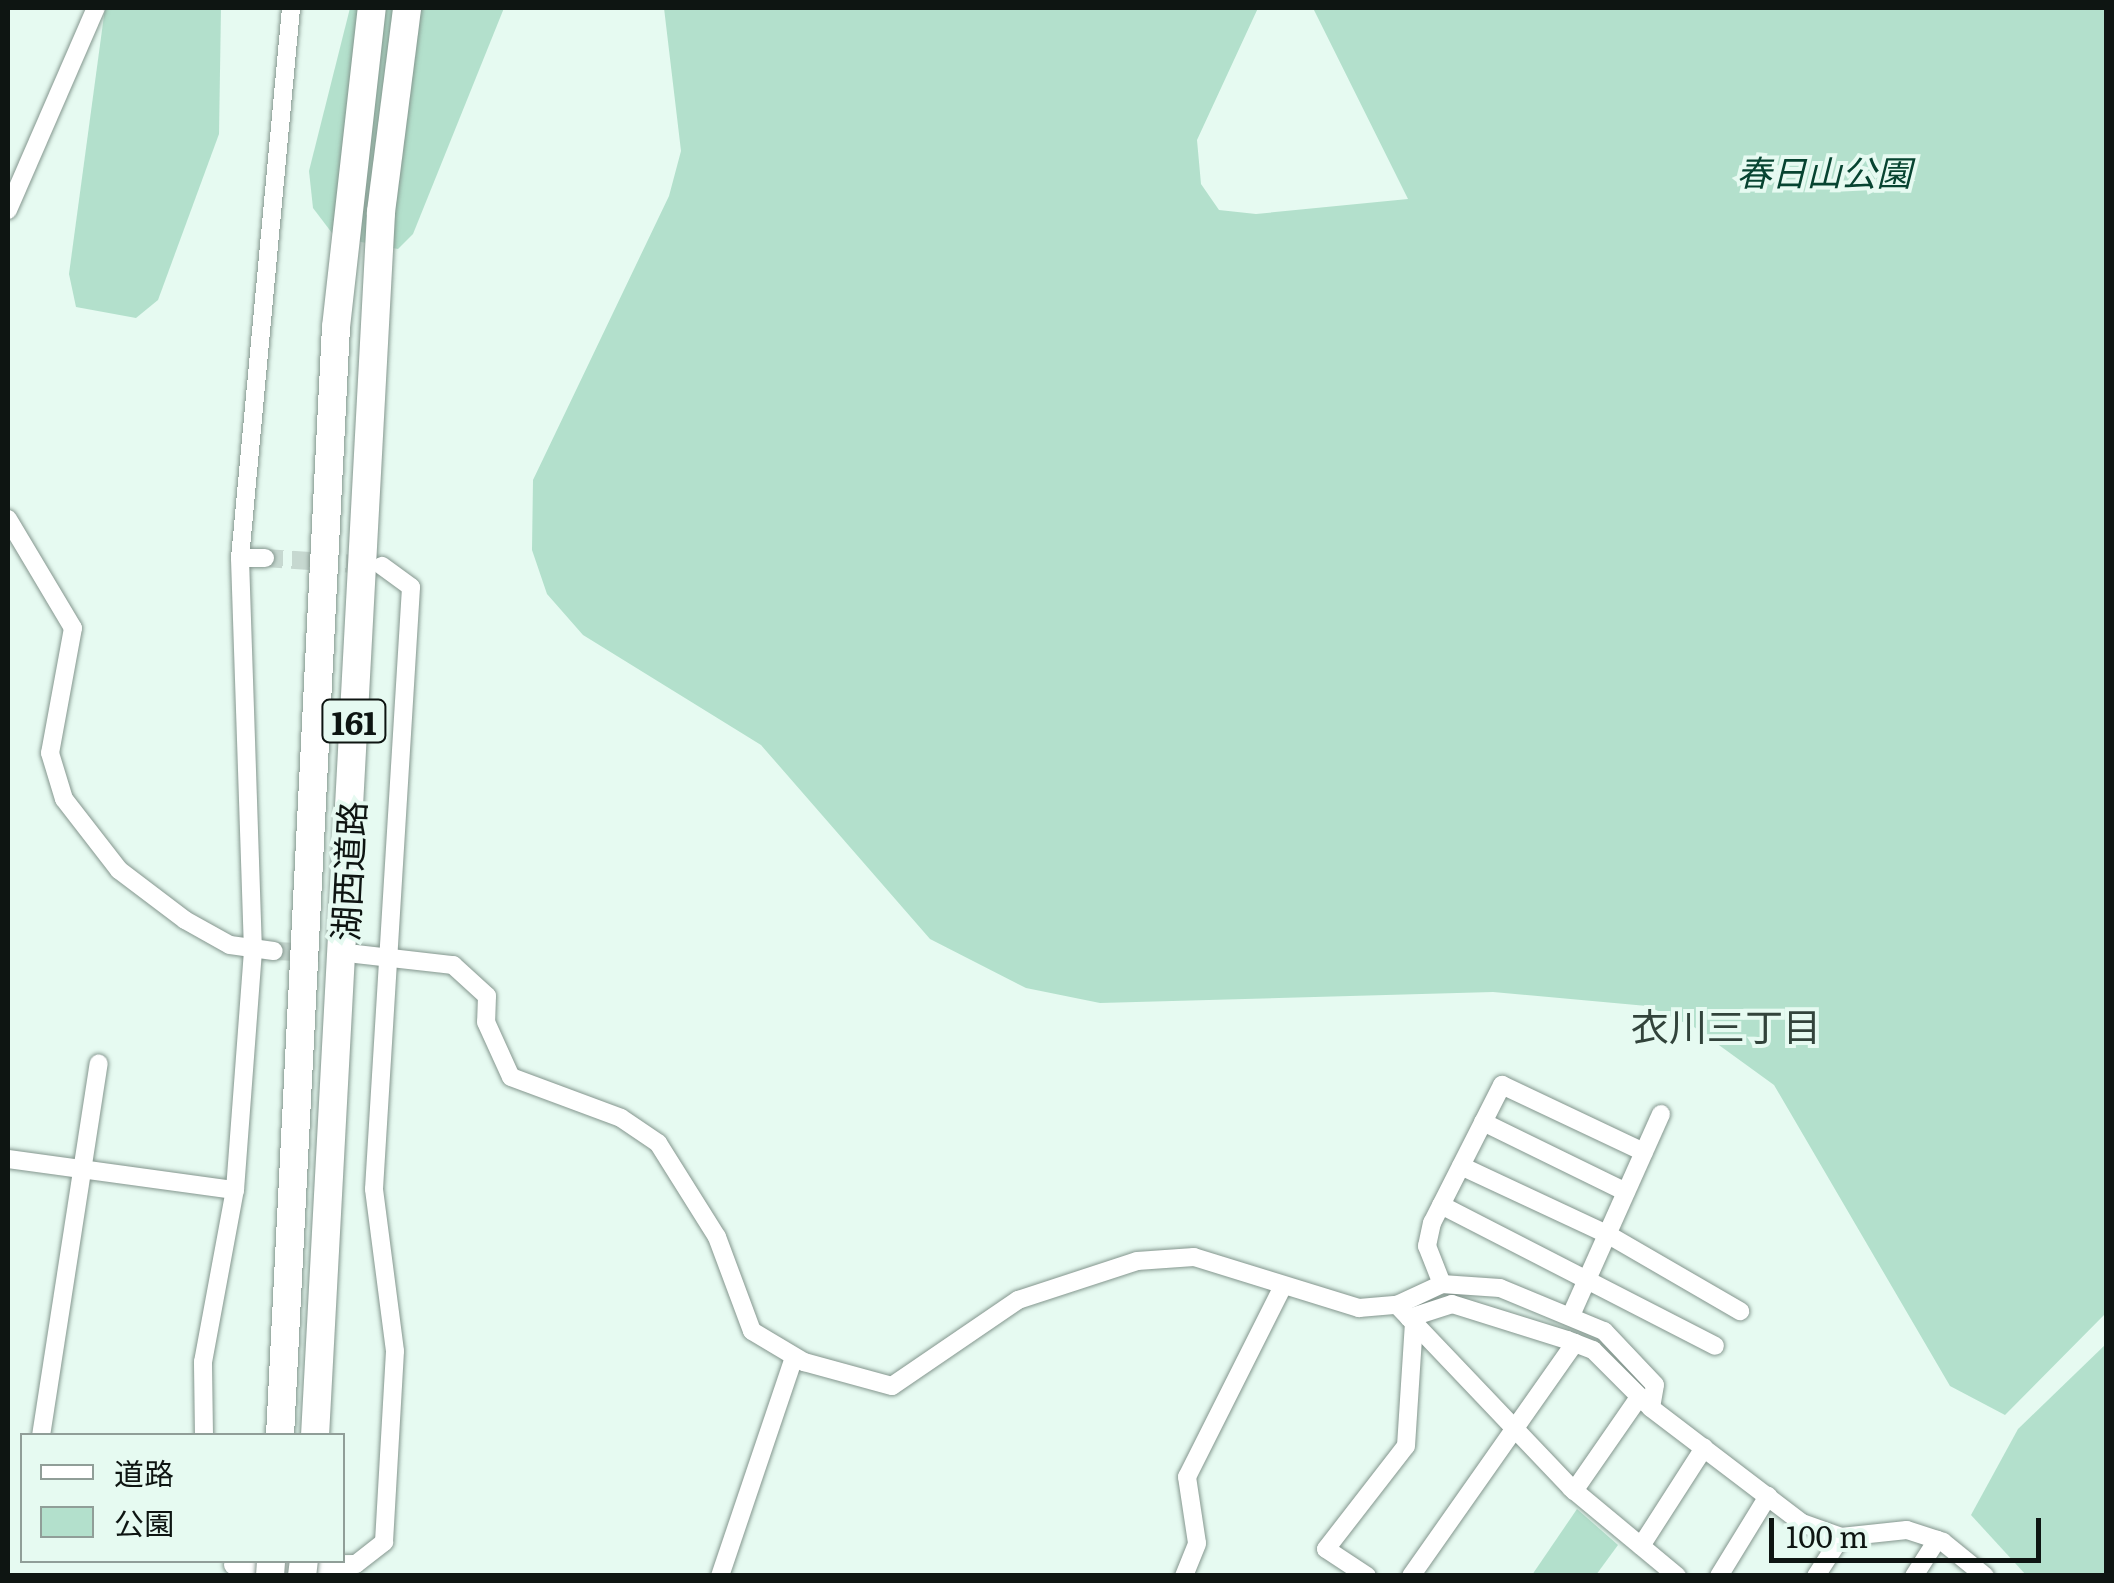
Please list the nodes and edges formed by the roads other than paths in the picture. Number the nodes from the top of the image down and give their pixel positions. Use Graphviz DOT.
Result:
graph roads {
  1 [pos="96,8"];
  2 [pos="291,8"];
  3 [pos="372,8"];
  4 [pos="407,8"];
  5 [pos="8,210"];
  6 [pos="8,520"];
  7 [pos="240,558"];
  8 [pos="265,558"];
  9 [pos="382,566"];
  10 [pos="252,952"];
  11 [pos="274,952"];
  12 [pos="356,954"];
  13 [pos="386,956"];
  14 [pos="99,1063"];
  15 [pos="1660,1114"];
  16 [pos="1483,1122"];
  17 [pos="1644,1152"];
  18 [pos="8,1159"];
  19 [pos="1461,1166"];
  20 [pos="85,1170"];
  21 [pos="235,1190"];
  22 [pos="1626,1192"];
  23 [pos="1442,1205"];
  24 [pos="1607,1234"];
  25 [pos="1589,1274"];
  26 [pos="1442,1284"];
  27 [pos="1284,1286"];
  28 [pos="1740,1311"];
  29 [pos="1572,1313"];
  30 [pos="1407,1315"];
  31 [pos="1575,1343"];
  32 [pos="1715,1346"];
  33 [pos="794,1358"];
  34 [pos="1645,1402"];
  35 [pos="1517,1431"];
  36 [pos="41,1433"];
  37 [pos="204,1433"];
  38 [pos="280,1433"];
  39 [pos="314,1433"];
  40 [pos="1704,1448"];
  41 [pos="1574,1491"];
  42 [pos="1768,1496"];
  43 [pos="1841,1538"];
  44 [pos="1937,1540"];
  45 [pos="1641,1546"];
  46 [pos="230,1567"];
  47 [pos="720,1576"];
  48 [pos="1184,1576"];
  49 [pos="1367,1576"];
  50 [pos="1411,1576"];
  51 [pos="1677,1576"];
  52 [pos="1719,1576"];
  53 [pos="1816,1576"];
  54 [pos="1914,1576"];
  55 [pos="1985,1576"];
  1 -- 5 [label="street"];
  2 -- 7 [label="street"];
  3 -- 38 [label="highway, 湖西道路 / 161"];
  4 -- 39 [label="highway, 湖西道路 / 161"];
  6 -- 10 [label="street"];
  7 -- 8 [label="street"];
  7 -- 10 [label="street"];
  9 -- 13 [label="street"];
  10 -- 11 [label="street"];
  10 -- 21 [label="street"];
  12 -- 13 [label="street"];
  13 -- 33 [label="street"];
  13 -- 46 [label="street"];
  14 -- 20 [label="street"];
  15 -- 17 [label="street"];
  16 -- 17 [label="street"];
  16 -- 19 [label="street"];
  16 -- 22 [label="street"];
  17 -- 22 [label="street"];
  18 -- 20 [label="street"];
  19 -- 23 [label="street"];
  19 -- 24 [label="street"];
  20 -- 21 [label="street"];
  20 -- 36 [label="street"];
  21 -- 37 [label="street"];
  22 -- 24 [label="street"];
  23 -- 25 [label="street"];
  23 -- 26 [label="street"];
  24 -- 25 [label="street"];
  24 -- 28 [label="street"];
  25 -- 29 [label="street"];
  25 -- 32 [label="street"];
  26 -- 29 [label="street"];
  26 -- 30 [label="street"];
  27 -- 30 [label="street"];
  27 -- 33 [label="street"];
  27 -- 48 [label="street"];
  29 -- 34 [label="street"];
  30 -- 31 [label="street"];
  30 -- 35 [label="street"];
  30 -- 49 [label="street"];
  31 -- 34 [label="street"];
  31 -- 35 [label="street"];
  33 -- 47 [label="street"];
  34 -- 40 [label="street"];
  34 -- 41 [label="street"];
  35 -- 41 [label="street"];
  35 -- 50 [label="street"];
  40 -- 42 [label="street"];
  40 -- 45 [label="street"];
  41 -- 45 [label="street"];
  42 -- 43 [label="street"];
  42 -- 52 [label="street"];
  43 -- 44 [label="street"];
  43 -- 53 [label="street"];
  44 -- 54 [label="street"];
  44 -- 55 [label="street"];
  45 -- 51 [label="street"];
}
